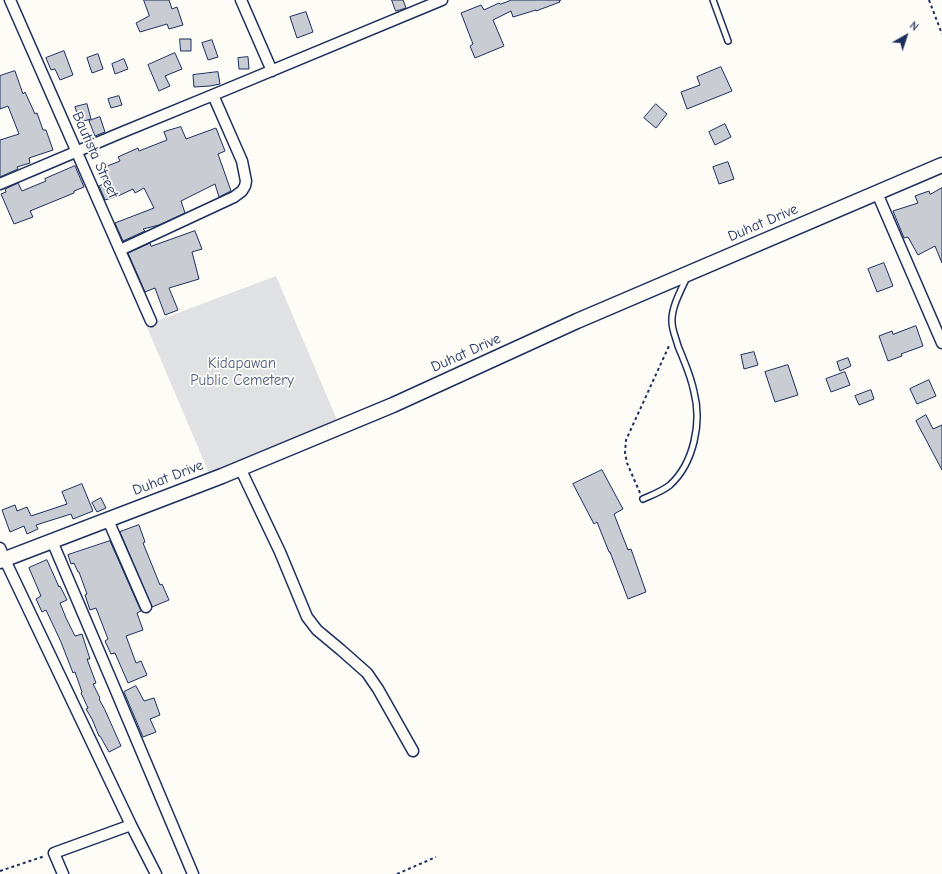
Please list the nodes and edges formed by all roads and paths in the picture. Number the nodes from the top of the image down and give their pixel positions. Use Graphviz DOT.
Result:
graph roads {
  1 [pos="10,0"];
  2 [pos="241,0"];
  3 [pos="442,0"];
  4 [pos="714,0"];
  5 [pos="929,0"];
  6 [pos="942,34"];
  7 [pos="728,41"];
  8 [pos="272,71"];
  9 [pos="214,95"];
  10 [pos="77,152"];
  11 [pos="942,165"];
  12 [pos="0,184"];
  13 [pos="877,193"];
  14 [pos="120,250"];
  15 [pos="688,274"];
  16 [pos="151,321"];
  17 [pos="674,334"];
  18 [pos="942,343"];
  19 [pos="240,468"];
  20 [pos="643,499"];
  21 [pos="108,520"];
  22 [pos="52,541"];
  23 [pos="2,556"];
  24 [pos="146,607"];
  25 [pos="413,751"];
  26 [pos="131,825"];
  27 [pos="54,853"];
  28 [pos="436,858"];
  29 [pos="0,871"];
  30 [pos="63,874"];
  31 [pos="156,874"];
  32 [pos="193,874"];
  33 [pos="397,874"];
  1 -- 10 [label="street, Bautista Street"];
  2 -- 8 [label="street"];
  3 -- 8 [label="street"];
  4 -- 7 [label="lane"];
  5 -- 6 [label="path"];
  8 -- 9 [label="street"];
  9 -- 10 [label="street"];
  9 -- 14 [label="street"];
  10 -- 12 [label="street"];
  10 -- 14 [label="street, Bautista Street"];
  11 -- 13 [label="street, Duhat Drive"];
  13 -- 15 [label="street, Duhat Drive"];
  13 -- 18 [label="street"];
  14 -- 16 [label="street, Bautista Street"];
  15 -- 17 [label="lane"];
  15 -- 19 [label="street, Duhat Drive"];
  17 -- 20 [label="path"];
  17 -- 20 [label="lane"];
  19 -- 21 [label="street, Duhat Drive"];
  19 -- 25 [label="street"];
  21 -- 22 [label="street, Duhat Drive"];
  21 -- 24 [label="street"];
  22 -- 23 [label="street, Duhat Drive"];
  22 -- 32 [label="street"];
  23 -- 26 [label="street"];
  26 -- 27 [label="street"];
  26 -- 31 [label="street"];
  27 -- 29 [label="path"];
  27 -- 30 [label="street"];
  28 -- 33 [label="path"];
}
